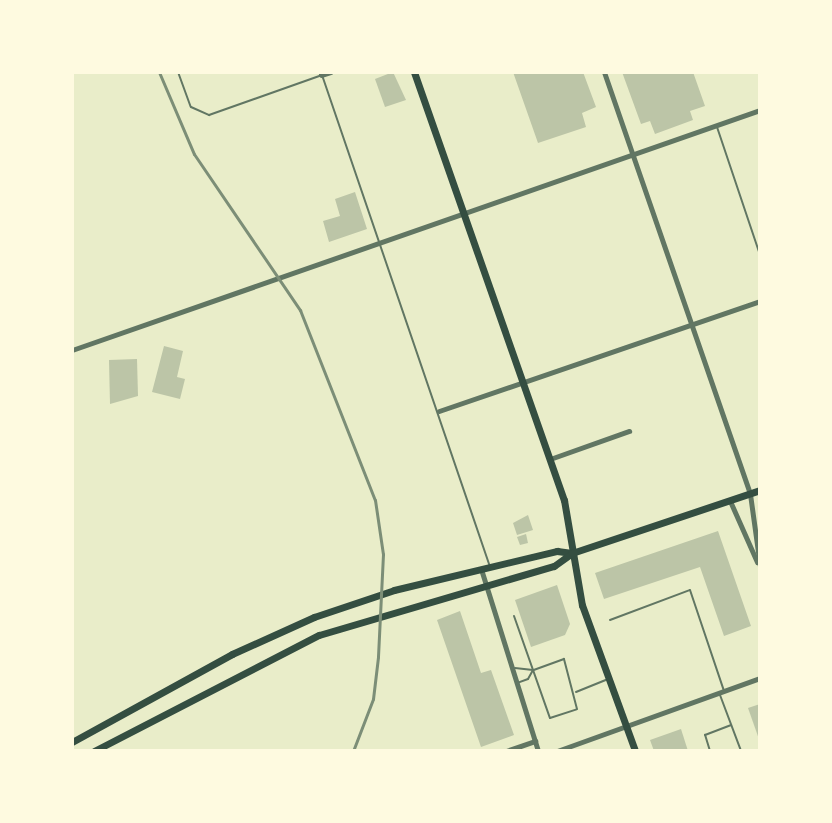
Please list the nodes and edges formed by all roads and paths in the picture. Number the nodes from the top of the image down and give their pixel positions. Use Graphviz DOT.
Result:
graph roads {
  1 [pos="178,72"];
  2 [pos="331,72"];
  3 [pos="414,72"];
  4 [pos="604,72"];
  5 [pos="322,75"];
  6 [pos="760,110"];
  7 [pos="716,125"];
  8 [pos="633,154"];
  9 [pos="463,214"];
  10 [pos="378,243"];
  11 [pos="760,255"];
  12 [pos="760,301"];
  13 [pos="693,324"];
  14 [pos="72,350"];
  15 [pos="524,384"];
  16 [pos="439,411"];
  17 [pos="629,432"];
  18 [pos="550,459"];
  19 [pos="760,490"];
  20 [pos="750,494"];
  21 [pos="730,501"];
  22 [pos="572,554"];
  23 [pos="490,567"];
  24 [pos="481,569"];
  25 [pos="485,585"];
  26 [pos="514,616"];
  27 [pos="610,620"];
  28 [pos="512,669"];
  29 [pos="533,670"];
  30 [pos="760,678"];
  31 [pos="609,679"];
  32 [pos="517,683"];
  33 [pos="576,692"];
  34 [pos="722,692"];
  35 [pos="731,724"];
  36 [pos="626,725"];
  37 [pos="535,741"];
  38 [pos="72,742"];
  39 [pos="94,751"];
  40 [pos="506,751"];
  41 [pos="538,751"];
  42 [pos="557,751"];
  43 [pos="635,751"];
  44 [pos="710,751"];
  45 [pos="741,751"];
  1 -- 5 [label="lane"];
  2 -- 5 [label="street"];
  3 -- 9 [label="main road"];
  4 -- 8 [label="street"];
  5 -- 10 [label="lane"];
  6 -- 7 [label="street"];
  7 -- 8 [label="street"];
  7 -- 11 [label="lane"];
  8 -- 9 [label="street"];
  8 -- 13 [label="street"];
  9 -- 10 [label="street"];
  9 -- 15 [label="main road"];
  10 -- 14 [label="street"];
  10 -- 16 [label="lane"];
  12 -- 13 [label="street"];
  13 -- 15 [label="street"];
  13 -- 20 [label="street"];
  15 -- 16 [label="street"];
  15 -- 18 [label="main road"];
  16 -- 23 [label="lane"];
  17 -- 18 [label="street"];
  18 -- 22 [label="main road"];
  19 -- 20 [label="main road"];
  20 -- 21 [label="main road"];
  20 -- 21 [label="street"];
  21 -- 22 [label="main road"];
  22 -- 23 [label="main road"];
  22 -- 25 [label="main road"];
  22 -- 31 [label="main road"];
  23 -- 24 [label="main road"];
  24 -- 25 [label="street"];
  24 -- 38 [label="main road"];
  25 -- 28 [label="street"];
  25 -- 39 [label="main road"];
  26 -- 29 [label="lane"];
  27 -- 34 [label="lane"];
  28 -- 29 [label="lane"];
  28 -- 32 [label="street"];
  29 -- 32 [label="lane"];
  29 -- 33 [label="lane"];
  29 -- 33 [label="lane"];
  30 -- 34 [label="street"];
  31 -- 33 [label="lane"];
  31 -- 36 [label="main road"];
  32 -- 37 [label="street"];
  34 -- 35 [label="lane"];
  34 -- 36 [label="street"];
  35 -- 44 [label="lane"];
  35 -- 45 [label="lane"];
  36 -- 42 [label="street"];
  36 -- 43 [label="main road"];
  37 -- 40 [label="street"];
  37 -- 41 [label="street"];
}
